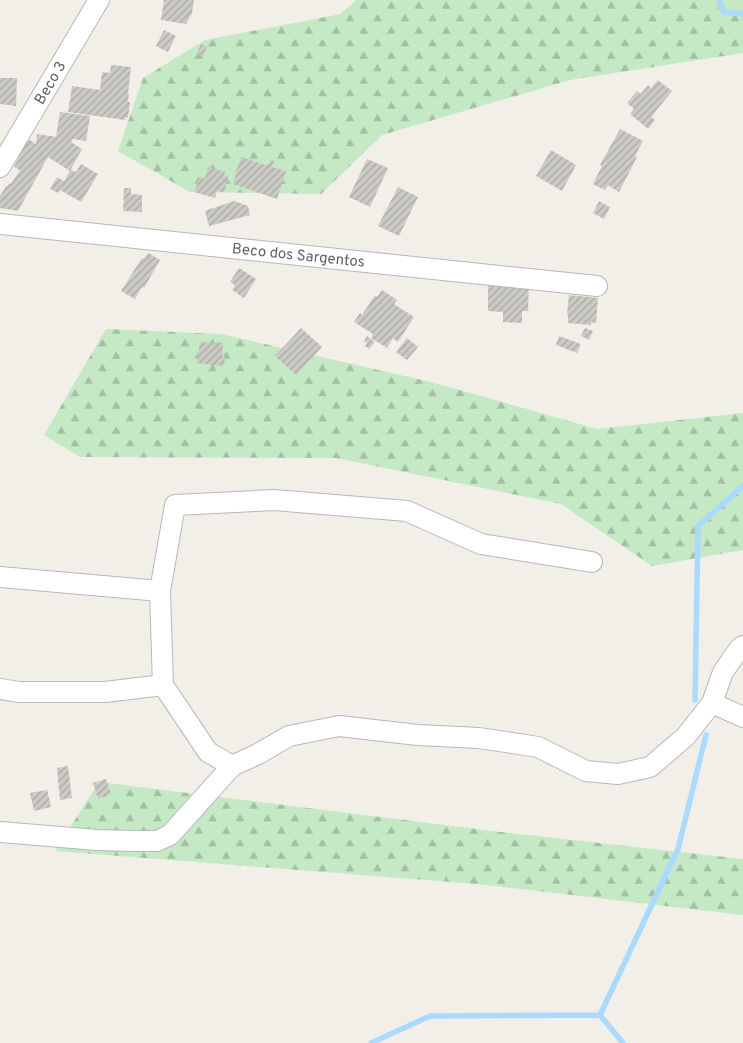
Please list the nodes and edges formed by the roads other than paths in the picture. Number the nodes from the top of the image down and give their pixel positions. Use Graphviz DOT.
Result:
graph roads {
  1 [pos="99,0"];
  2 [pos="0,167"];
  3 [pos="0,224"];
  4 [pos="597,286"];
  5 [pos="592,562"];
  6 [pos="0,577"];
  7 [pos="160,592"];
  8 [pos="743,646"];
  9 [pos="163,685"];
  10 [pos="0,689"];
  11 [pos="712,703"];
  12 [pos="743,717"];
  13 [pos="232,766"];
  14 [pos="0,832"];
  1 -- 2 [label="street, Beco 3"];
  3 -- 4 [label="street, Beco dos Sargentos"];
  5 -- 7 [label="street"];
  6 -- 7 [label="street"];
  7 -- 9 [label="street"];
  8 -- 11 [label="street"];
  9 -- 10 [label="street"];
  9 -- 13 [label="street"];
  11 -- 12 [label="street"];
  11 -- 13 [label="street"];
  13 -- 14 [label="street"];
}
